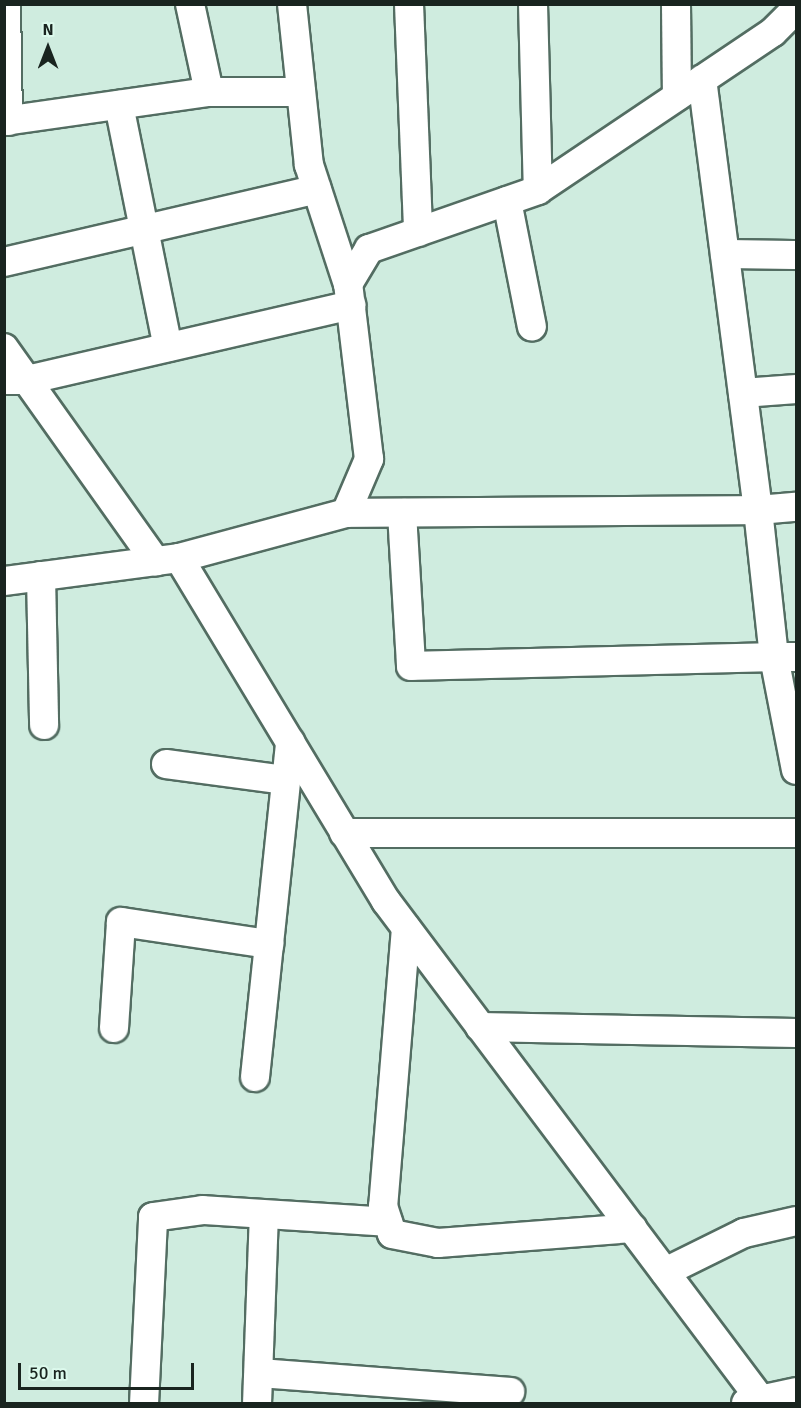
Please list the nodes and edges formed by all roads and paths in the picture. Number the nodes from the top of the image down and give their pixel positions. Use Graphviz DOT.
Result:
graph roads {
  1 [pos="6,4"];
  2 [pos="190,4"];
  3 [pos="292,4"];
  4 [pos="409,4"];
  5 [pos="532,4"];
  6 [pos="676,4"];
  7 [pos="796,9"];
  8 [pos="785,38"];
  9 [pos="702,80"];
  10 [pos="209,92"];
  11 [pos="301,92"];
  12 [pos="677,96"];
  13 [pos="119,105"];
  14 [pos="6,121"];
  15 [pos="317,189"];
  16 [pos="538,190"];
  17 [pos="507,201"];
  18 [pos="144,227"];
  19 [pos="418,232"];
  20 [pos="725,254"];
  21 [pos="796,255"];
  22 [pos="4,262"];
  23 [pos="349,294"];
  24 [pos="532,327"];
  25 [pos="168,347"];
  26 [pos="4,348"];
  27 [pos="16,380"];
  28 [pos="796,389"];
  29 [pos="743,393"];
  30 [pos="796,507"];
  31 [pos="758,510"];
  32 [pos="346,513"];
  33 [pos="402,513"];
  34 [pos="167,560"];
  35 [pos="41,576"];
  36 [pos="4,581"];
  37 [pos="785,657"];
  38 [pos="44,725"];
  39 [pos="290,742"];
  40 [pos="166,764"];
  41 [pos="796,770"];
  42 [pos="286,780"];
  43 [pos="344,833"];
  44 [pos="796,833"];
  45 [pos="406,928"];
  46 [pos="269,944"];
  47 [pos="480,1027"];
  48 [pos="114,1028"];
  49 [pos="796,1033"];
  50 [pos="255,1077"];
  51 [pos="264,1215"];
  52 [pos="796,1221"];
  53 [pos="388,1222"];
  54 [pos="632,1228"];
  55 [pos="664,1272"];
  56 [pos="260,1373"];
  57 [pos="510,1392"];
  58 [pos="796,1392"];
  59 [pos="756,1402"];
  60 [pos="144,1404"];
  61 [pos="257,1404"];
  1 -- 14 [label="street"];
  2 -- 10 [label="street"];
  3 -- 11 [label="street"];
  4 -- 19 [label="street"];
  5 -- 16 [label="street"];
  6 -- 12 [label="street"];
  7 -- 8 [label="street"];
  8 -- 9 [label="street"];
  9 -- 12 [label="street"];
  9 -- 20 [label="street"];
  10 -- 11 [label="street"];
  10 -- 13 [label="street"];
  11 -- 15 [label="street"];
  12 -- 16 [label="street"];
  13 -- 14 [label="street"];
  13 -- 18 [label="street"];
  15 -- 18 [label="street"];
  15 -- 23 [label="street"];
  16 -- 17 [label="street"];
  17 -- 19 [label="street"];
  17 -- 24 [label="street"];
  18 -- 22 [label="street"];
  18 -- 25 [label="street"];
  19 -- 23 [label="street"];
  20 -- 21 [label="street"];
  20 -- 29 [label="street"];
  23 -- 25 [label="street"];
  23 -- 32 [label="street"];
  25 -- 27 [label="street"];
  26 -- 27 [label="street"];
  27 -- 34 [label="street"];
  28 -- 29 [label="street"];
  29 -- 31 [label="street"];
  30 -- 31 [label="street"];
  31 -- 33 [label="street"];
  31 -- 37 [label="street"];
  32 -- 33 [label="street"];
  32 -- 34 [label="street"];
  33 -- 37 [label="street"];
  34 -- 35 [label="street"];
  34 -- 39 [label="street"];
  35 -- 36 [label="street"];
  35 -- 38 [label="street"];
  37 -- 41 [label="street"];
  39 -- 42 [label="street"];
  39 -- 43 [label="street"];
  40 -- 42 [label="street"];
  42 -- 46 [label="street"];
  43 -- 44 [label="street"];
  43 -- 45 [label="street"];
  45 -- 47 [label="street"];
  45 -- 53 [label="street"];
  46 -- 48 [label="street"];
  46 -- 50 [label="street"];
  47 -- 49 [label="street"];
  47 -- 54 [label="street"];
  51 -- 53 [label="street"];
  51 -- 56 [label="street"];
  51 -- 60 [label="street"];
  52 -- 55 [label="street"];
  53 -- 54 [label="street"];
  54 -- 55 [label="street"];
  55 -- 59 [label="street"];
  56 -- 57 [label="street"];
  56 -- 61 [label="street"];
  58 -- 59 [label="street"];
}
